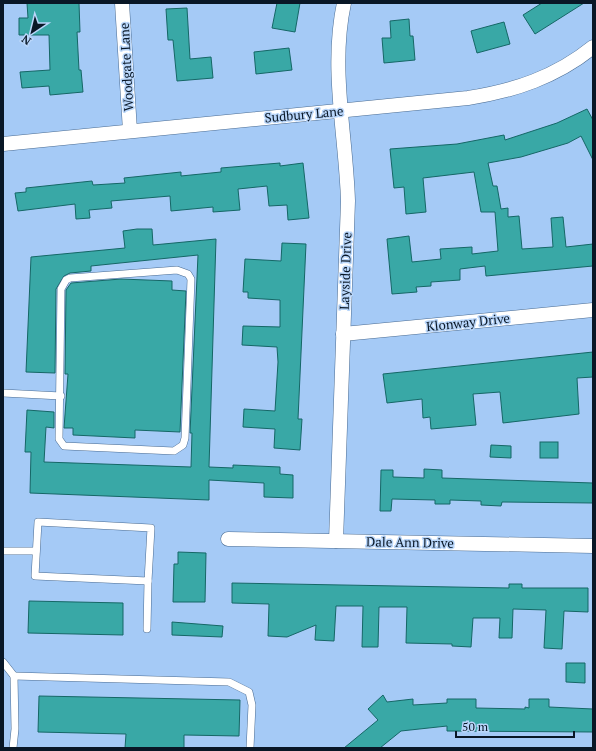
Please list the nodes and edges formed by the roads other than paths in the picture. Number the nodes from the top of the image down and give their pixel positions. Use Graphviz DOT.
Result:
graph roads {
  1 [pos="122,3"];
  2 [pos="344,3"];
  3 [pos="593,47"];
  4 [pos="341,111"];
  5 [pos="130,130"];
  6 [pos="3,144"];
  7 [pos="593,310"];
  8 [pos="343,334"];
  9 [pos="3,393"];
  10 [pos="60,396"];
  11 [pos="228,539"];
  12 [pos="336,541"];
  13 [pos="593,546"];
  14 [pos="3,551"];
  15 [pos="36,551"];
  16 [pos="148,580"];
  17 [pos="147,629"];
  18 [pos="3,662"];
  19 [pos="14,676"];
  20 [pos="13,748"];
  21 [pos="250,748"];
  1 -- 5 [label="street, Woodgate Lane"];
  2 -- 4 [label="street, Layside Drive"];
  3 -- 4 [label="street, Sudbury Lane"];
  4 -- 5 [label="street, Sudbury Lane"];
  4 -- 8 [label="street, Layside Drive"];
  5 -- 6 [label="street, Sudbury Lane"];
  7 -- 8 [label="street, Klonway Drive"];
  8 -- 12 [label="street, Layside Drive"];
  9 -- 10 [label="lane"];
  10 -- 10 [label="lane"];
  11 -- 12 [label="street, Dale Ann Drive"];
  12 -- 13 [label="street, Dale Ann Drive"];
  14 -- 15 [label="lane"];
  15 -- 16 [label="lane"];
  15 -- 16 [label="lane"];
  16 -- 17 [label="lane"];
  18 -- 19 [label="lane"];
  19 -- 20 [label="lane"];
  19 -- 21 [label="lane"];
}
